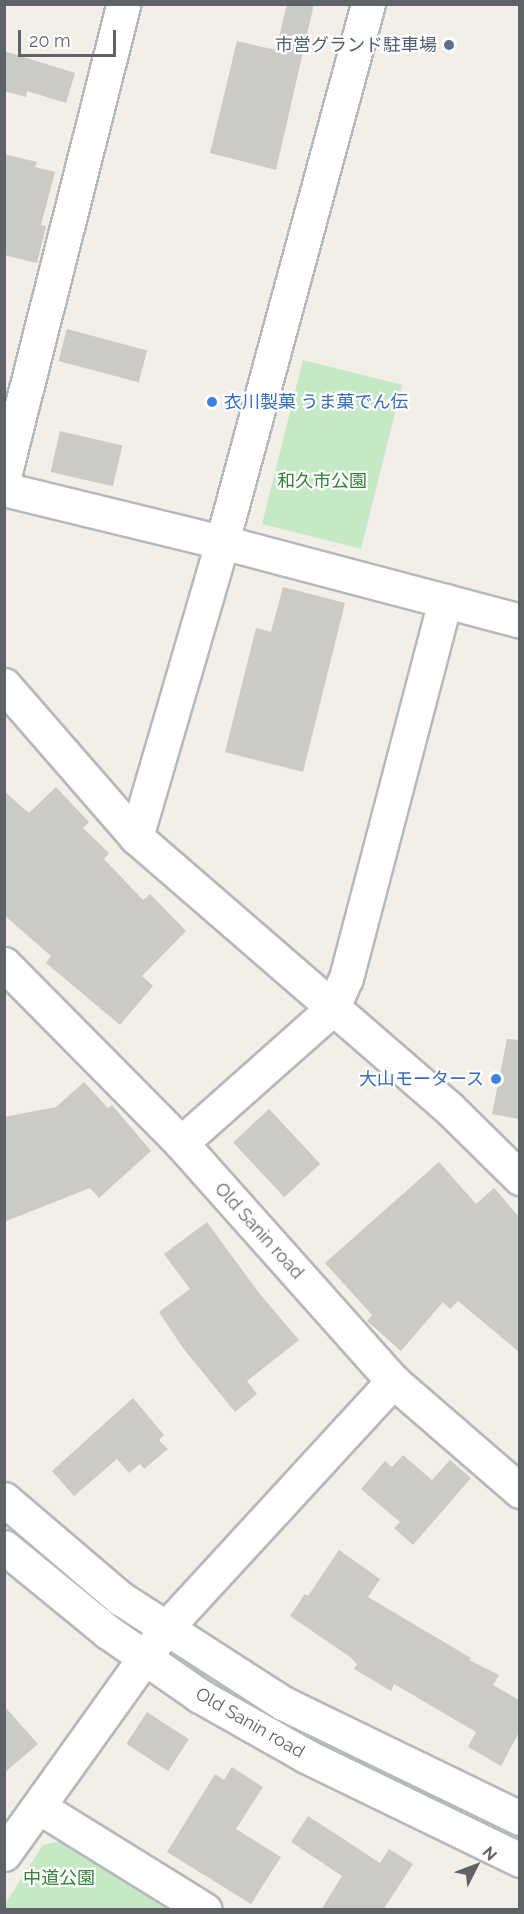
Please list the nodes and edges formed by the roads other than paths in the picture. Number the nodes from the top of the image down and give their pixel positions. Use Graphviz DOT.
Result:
graph roads {
  1 [pos="123,4"];
  2 [pos="368,4"];
  3 [pos="4,476"];
  4 [pos="4,489"];
  5 [pos="222,542"];
  6 [pos="445,601"];
  7 [pos="519,621"];
  8 [pos="4,685"];
  9 [pos="136,837"];
  10 [pos="4,964"];
  11 [pos="332,1009"];
  12 [pos="181,1143"];
  13 [pos="519,1178"];
  14 [pos="393,1381"];
  15 [pos="519,1491"];
  16 [pos="4,1499"];
  17 [pos="4,1547"];
  18 [pos="165,1629"];
  19 [pos="144,1658"];
  20 [pos="39,1807"];
  21 [pos="519,1818"];
  22 [pos="4,1854"];
  23 [pos="519,1860"];
  24 [pos="205,1910"];
  1 -- 3 [label="street"];
  2 -- 5 [label="street"];
  4 -- 5 [label="street"];
  5 -- 6 [label="street"];
  5 -- 9 [label="street"];
  6 -- 7 [label="street"];
  6 -- 11 [label="street"];
  8 -- 9 [label="street"];
  9 -- 11 [label="street"];
  10 -- 12 [label="street, Old Sanin road"];
  11 -- 12 [label="street"];
  11 -- 13 [label="street"];
  12 -- 14 [label="street, Old Sanin road"];
  14 -- 15 [label="street, Old Sanin road"];
  14 -- 18 [label="street"];
  16 -- 18 [label="street"];
  17 -- 19 [label="street, Old Sanin road"];
  18 -- 19 [label="street"];
  18 -- 21 [label="street"];
  19 -- 20 [label="street"];
  19 -- 23 [label="street, Old Sanin road"];
  20 -- 22 [label="street"];
  20 -- 24 [label="street"];
}
